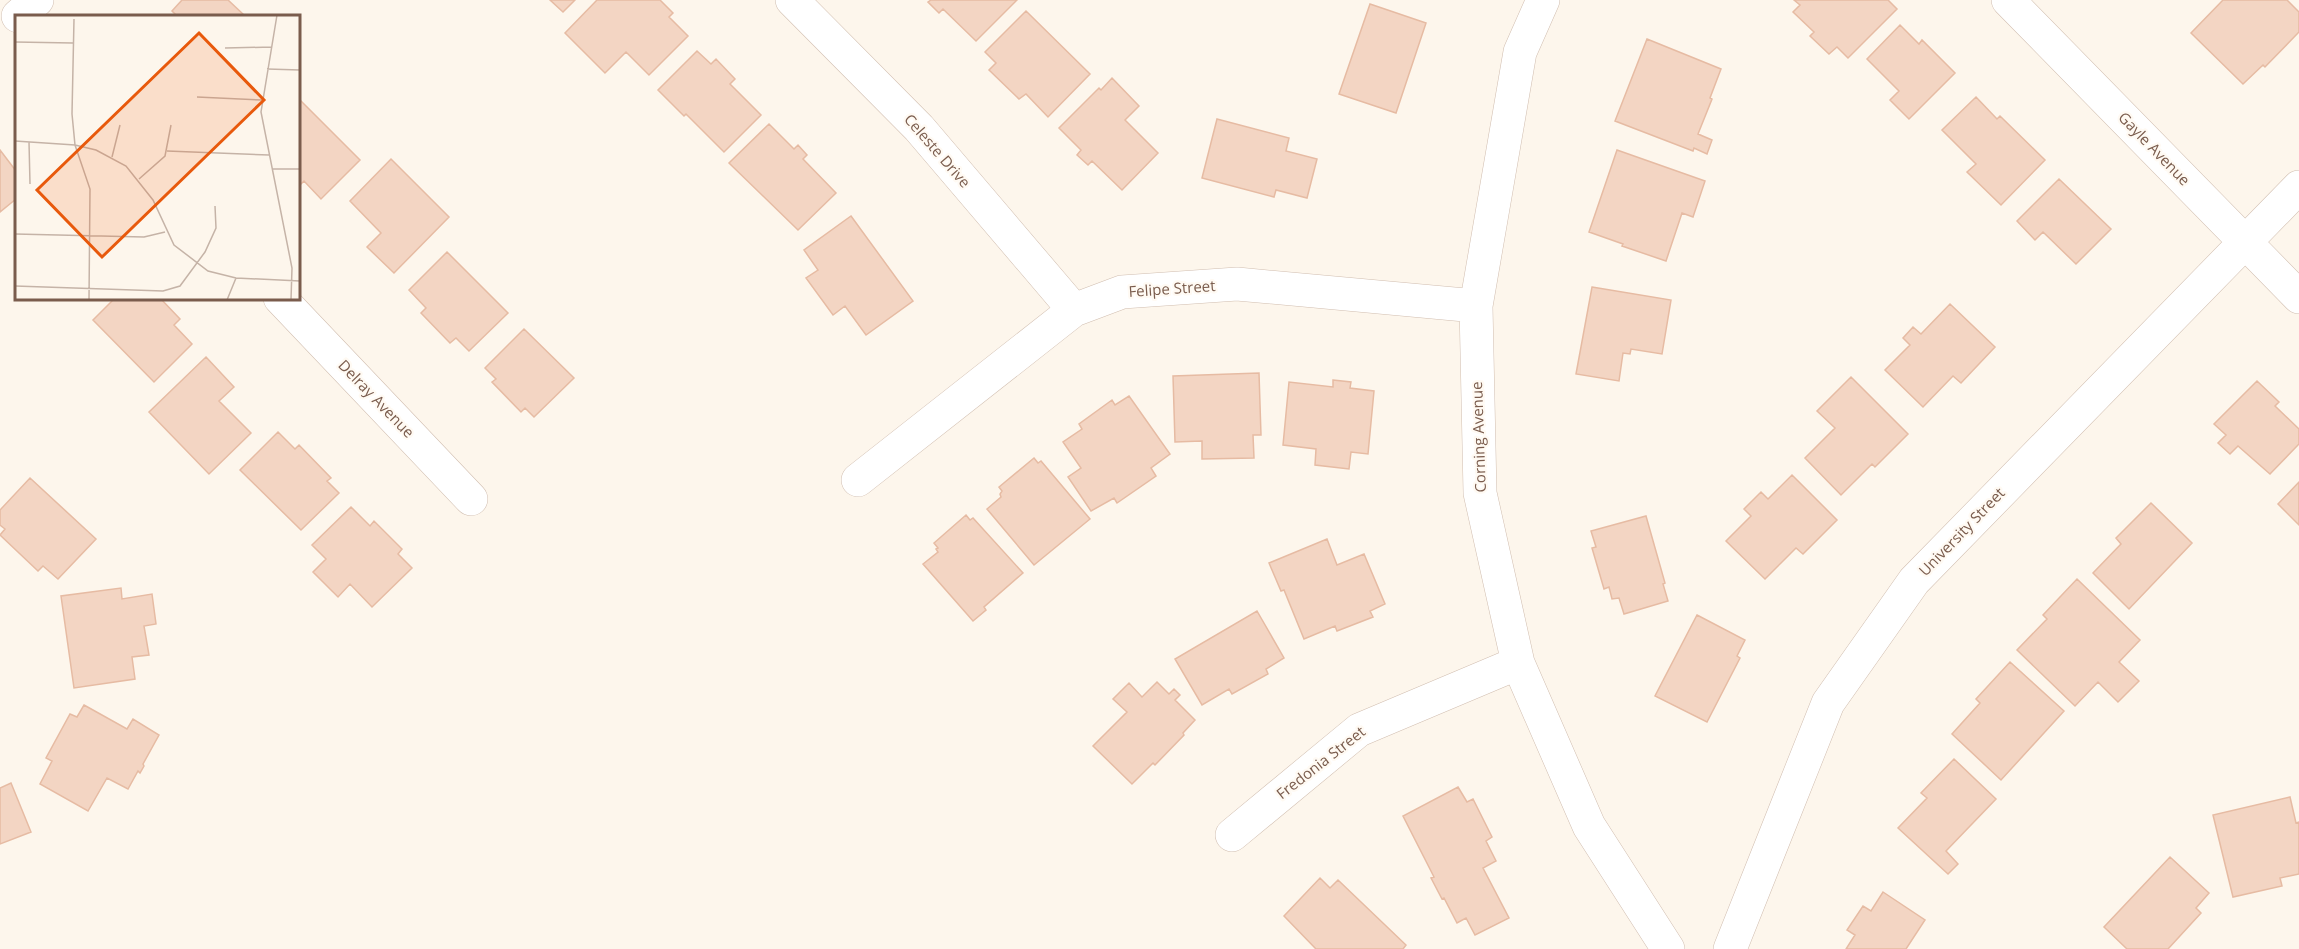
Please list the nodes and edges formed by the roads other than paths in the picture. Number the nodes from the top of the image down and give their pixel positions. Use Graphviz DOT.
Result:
graph roads {
  1 [pos="792,0"];
  2 [pos="1543,0"];
  3 [pos="2008,0"];
  4 [pos="2299,187"];
  5 [pos="2245,242"];
  6 [pos="2299,297"];
  7 [pos="282,300"];
  8 [pos="1476,306"];
  9 [pos="1074,310"];
  10 [pos="858,480"];
  11 [pos="471,499"];
  12 [pos="1518,663"];
  13 [pos="1232,835"];
  14 [pos="1668,949"];
  15 [pos="1730,949"];
  1 -- 9 [label="street, Celeste Drive"];
  2 -- 8 [label="street, Corning Avenue"];
  3 -- 5 [label="street, Gayle Avenue"];
  4 -- 5 [label="street, University Street"];
  5 -- 6 [label="street, Gayle Avenue"];
  5 -- 15 [label="street, University Street"];
  7 -- 11 [label="street, Delray Avenue"];
  8 -- 9 [label="street, Felipe Street"];
  8 -- 12 [label="street, Corning Avenue"];
  9 -- 10 [label="street, Felipe Street"];
  12 -- 13 [label="street, Fredonia Street"];
  12 -- 14 [label="street, Corning Avenue"];
}
